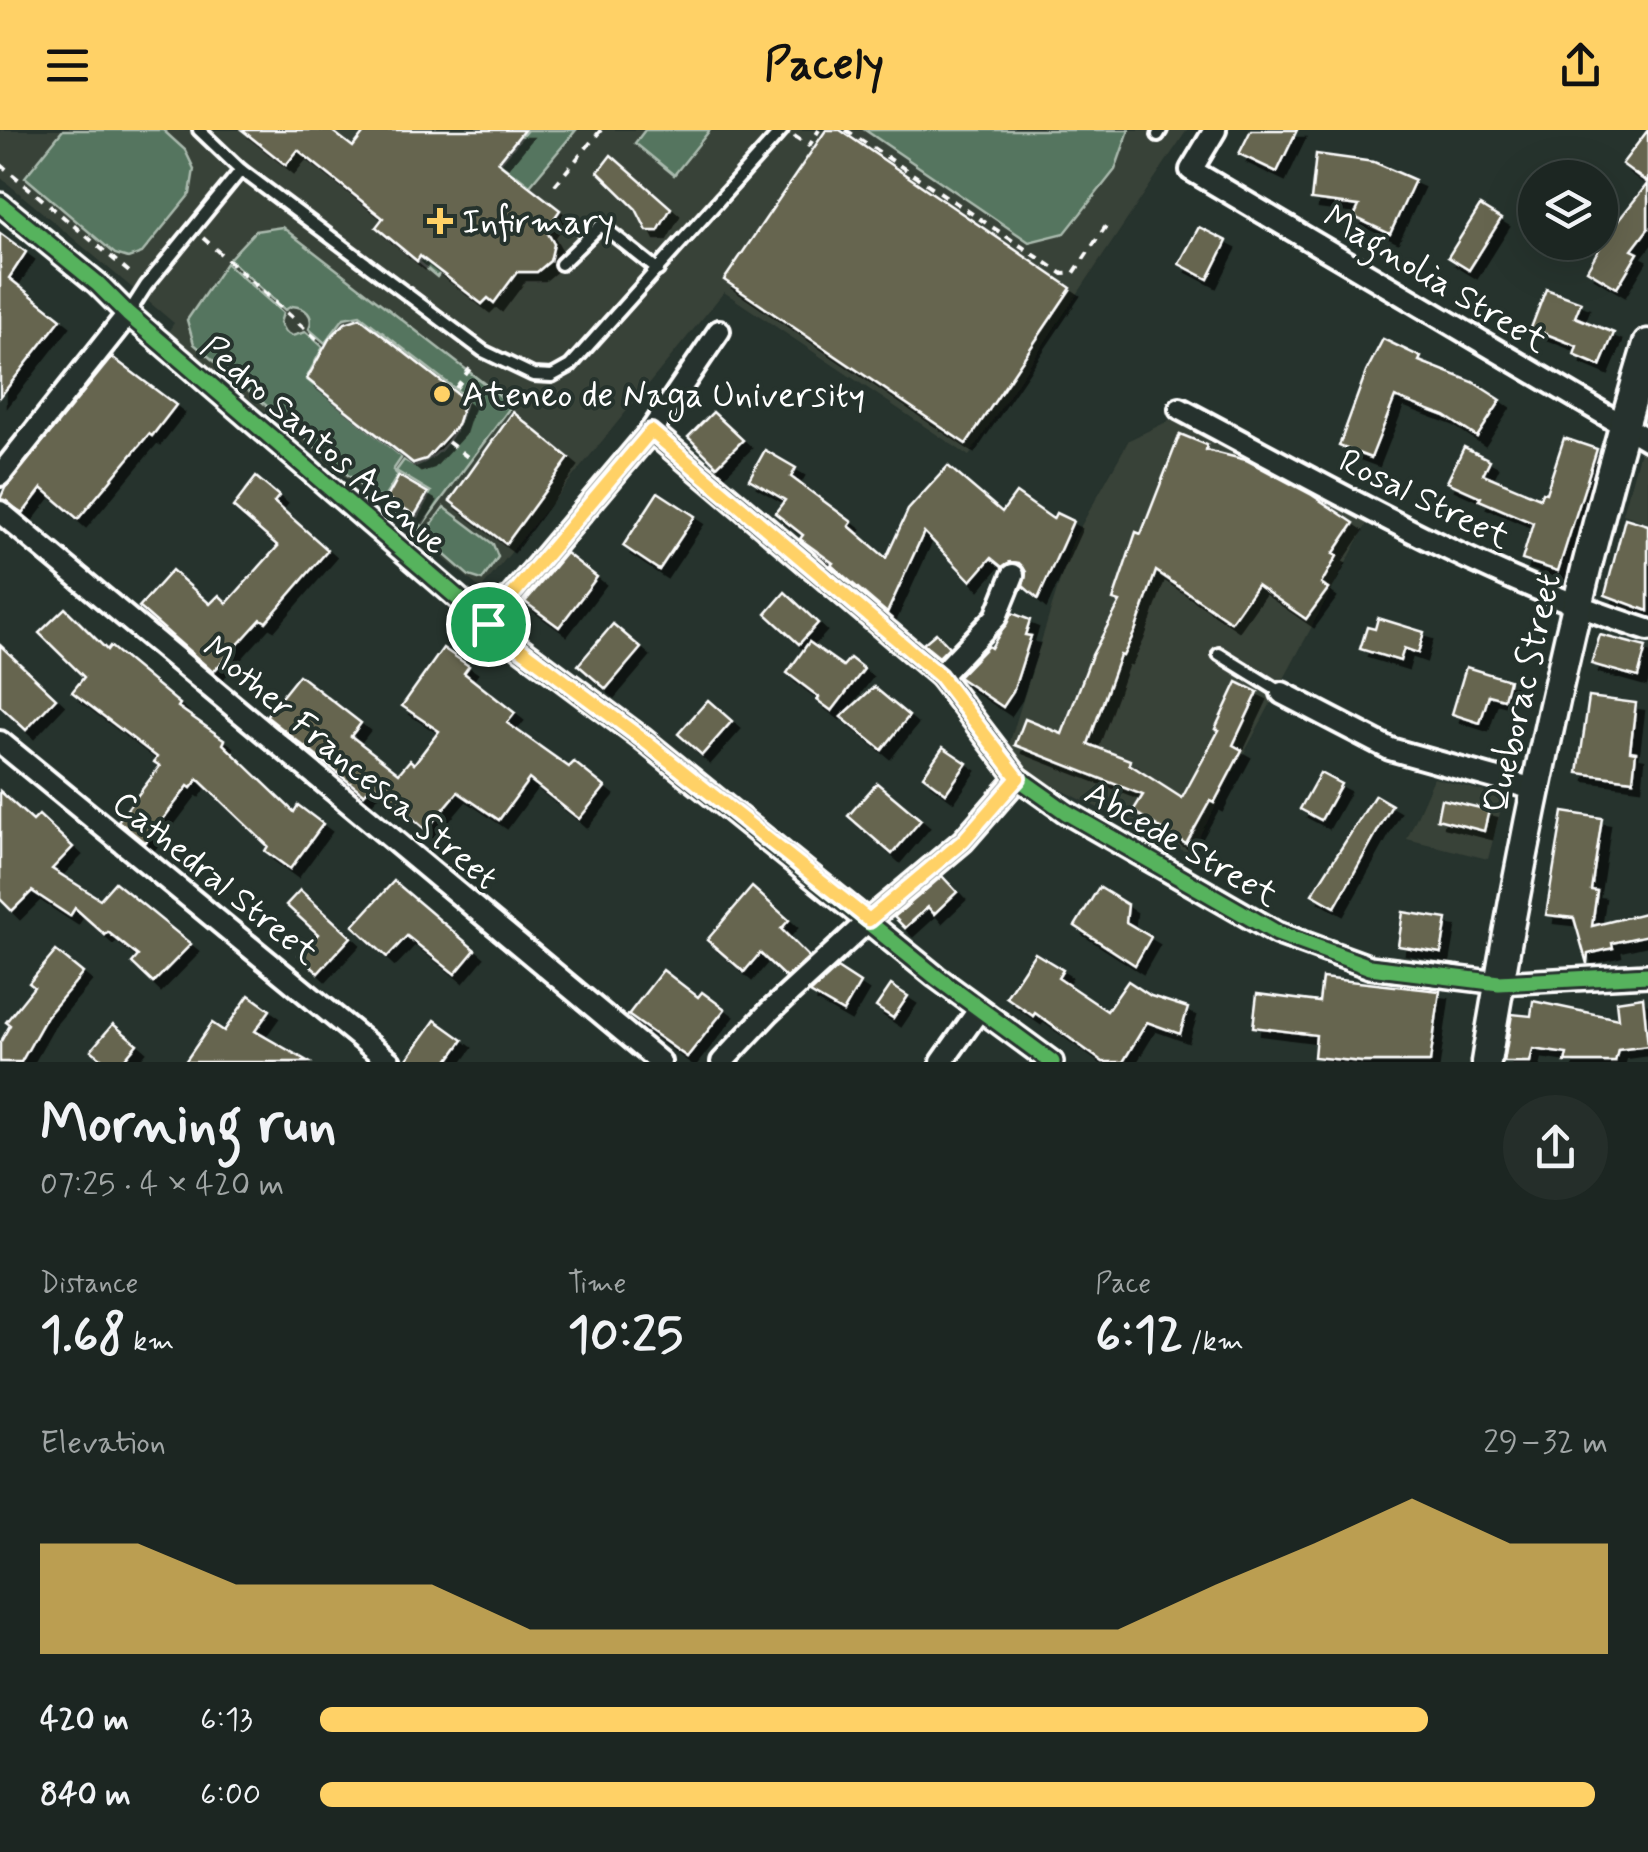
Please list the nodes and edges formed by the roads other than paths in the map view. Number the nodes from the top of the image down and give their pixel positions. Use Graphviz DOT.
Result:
graph roads {
  1 [pos="198,130"];
  2 [pos="784,130"];
  3 [pos="1215,130"];
  4 [pos="241,170"];
  5 [pos="0,204"];
  6 [pos="561,264"];
  7 [pos="658,270"];
  8 [pos="128,314"];
  9 [pos="719,331"];
  10 [pos="1648,344"];
  11 [pos="1180,409"];
  12 [pos="651,431"];
  13 [pos="1636,434"];
  14 [pos="0,475"];
  15 [pos="0,512"];
  16 [pos="1013,576"];
  17 [pos="1578,608"];
  18 [pos="488,624"];
  19 [pos="1648,630"];
  20 [pos="1219,654"];
  21 [pos="940,676"];
  22 [pos="1282,693"];
  23 [pos="0,742"];
  24 [pos="1018,778"];
  25 [pos="1534,789"];
  26 [pos="869,920"];
  27 [pos="1648,975"];
  28 [pos="1499,982"];
  29 [pos="980,1010"];
  30 [pos="390,1062"];
  31 [pos="660,1062"];
  32 [pos="722,1062"];
  33 [pos="942,1062"];
  34 [pos="1052,1062"];
  35 [pos="1486,1062"];
  1 -- 4 [label="lane"];
  2 -- 7 [label="lane"];
  3 -- 13 [label="street, Magnolia Street"];
  4 -- 7 [label="lane"];
  4 -- 8 [label="lane"];
  5 -- 8 [label="street, Pedro Santos Avenue"];
  6 -- 7 [label="lane"];
  8 -- 14 [label="street"];
  8 -- 18 [label="street, Pedro Santos Avenue"];
  9 -- 12 [label="street"];
  10 -- 13 [label="street, Queborac Street"];
  11 -- 17 [label="street, Rosal Street"];
  12 -- 18 [label="street"];
  12 -- 21 [label="street, Abcede Street"];
  13 -- 17 [label="street, Queborac Street"];
  15 -- 31 [label="street, Mother Francesca Street"];
  16 -- 21 [label="street"];
  17 -- 19 [label="street, Rosal Street"];
  17 -- 25 [label="street, Queborac Street"];
  18 -- 26 [label="street, Pedro Santos Avenue"];
  20 -- 22 [label="lane"];
  21 -- 24 [label="street, Abcede Street"];
  22 -- 25 [label="street"];
  23 -- 30 [label="street, Cathedral Street"];
  24 -- 26 [label="street"];
  24 -- 28 [label="street, Abcede Street"];
  25 -- 28 [label="street, Queborac Street"];
  26 -- 29 [label="street, Pedro Santos Avenue"];
  26 -- 32 [label="street"];
  27 -- 28 [label="street, Abcede Street"];
  28 -- 35 [label="street, Queborac Street"];
  29 -- 33 [label="street"];
  29 -- 34 [label="street, Pedro Santos Avenue"];
}
